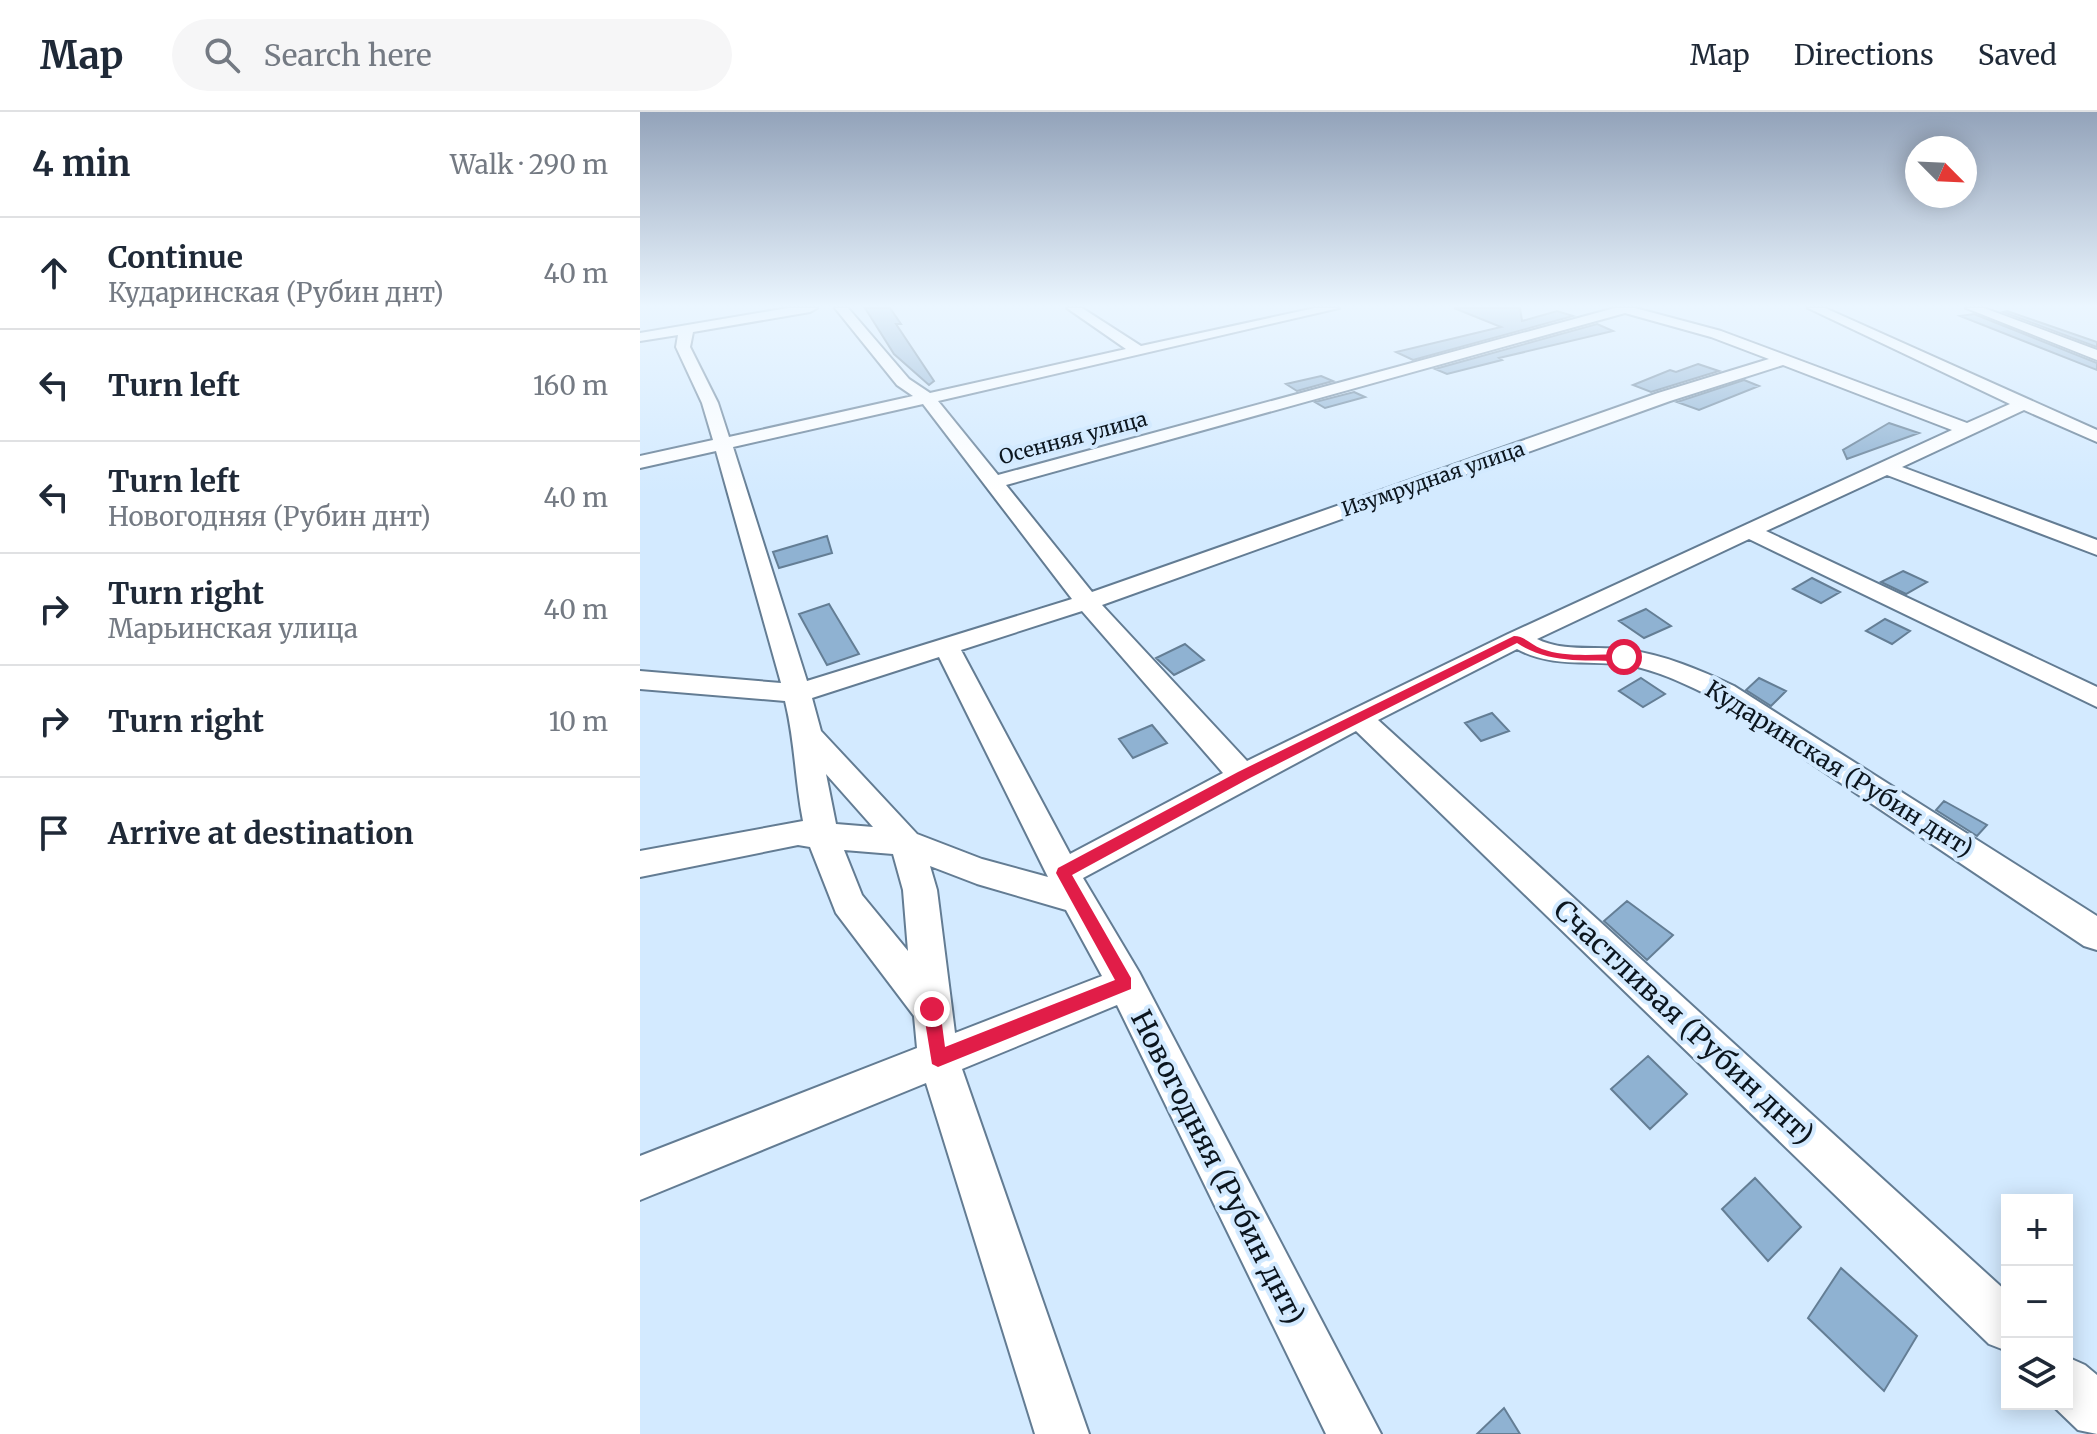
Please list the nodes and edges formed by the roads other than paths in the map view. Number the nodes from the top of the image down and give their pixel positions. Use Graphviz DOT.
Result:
graph roads {
  1 [pos="694,370"];
  2 [pos="893,370"];
  3 [pos="1056,370"];
  4 [pos="1400,370"];
  5 [pos="1752,370"];
  6 [pos="1804,370"];
  7 [pos="1951,370"];
  8 [pos="928,399"];
  9 [pos="2023,404"];
  10 [pos="1968,430"];
  11 [pos="2097,437"];
  12 [pos="722,445"];
  13 [pos="640,462"];
  14 [pos="1884,467"];
  15 [pos="995,482"];
  16 [pos="1751,532"];
  17 [pos="2097,548"];
  18 [pos="1087,602"];
  19 [pos="1517,639"];
  20 [pos="946,646"];
  21 [pos="640,680"];
  22 [pos="797,693"];
  23 [pos="2097,698"];
  24 [pos="1360,719"];
  25 [pos="808,735"];
  26 [pos="1243,776"];
  27 [pos="822,834"];
  28 [pos="906,843"];
  29 [pos="640,864"];
  30 [pos="1071,886"];
  31 [pos="2097,935"];
  32 [pos="1126,984"];
  33 [pos="932,1009"];
  34 [pos="938,1058"];
  35 [pos="640,1178"];
  36 [pos="2001,1320"];
  37 [pos="2073,1389"];
  38 [pos="2097,1411"];
  39 [pos="1062,1434"];
  40 [pos="1354,1434"];
  1 -- 12 [label="street"];
  2 -- 8 [label="street"];
  3 -- 8 [label="street"];
  4 -- 15 [label="street, Осенняя улица"];
  5 -- 18 [label="street, Изумрудная улица"];
  6 -- 10 [label="street"];
  7 -- 9 [label="street"];
  8 -- 12 [label="street"];
  8 -- 15 [label="street"];
  9 -- 10 [label="street"];
  9 -- 11 [label="street"];
  10 -- 14 [label="street"];
  12 -- 13 [label="street"];
  12 -- 22 [label="street"];
  14 -- 16 [label="street"];
  14 -- 17 [label="street"];
  15 -- 18 [label="street"];
  16 -- 19 [label="street"];
  16 -- 23 [label="street"];
  18 -- 20 [label="street, Изумрудная улица"];
  18 -- 26 [label="street"];
  19 -- 24 [label="street"];
  19 -- 31 [label="street, Кударинская (Рубин днт)"];
  20 -- 22 [label="street, Изумрудная улица"];
  20 -- 30 [label="street, Новогодняя (Рубин днт)"];
  21 -- 22 [label="street"];
  22 -- 25 [label="street"];
  24 -- 26 [label="street"];
  24 -- 36 [label="street, Счастливая (Рубин днт)"];
  25 -- 27 [label="street"];
  25 -- 28 [label="street"];
  26 -- 30 [label="street"];
  27 -- 28 [label="street"];
  27 -- 29 [label="street"];
  27 -- 33 [label="street"];
  28 -- 30 [label="street"];
  28 -- 33 [label="street"];
  30 -- 32 [label="street, Новогодняя (Рубин днт)"];
  32 -- 34 [label="street"];
  32 -- 40 [label="street, Новогодняя (Рубин днт)"];
  33 -- 34 [label="street"];
  34 -- 35 [label="street"];
  34 -- 39 [label="street"];
  37 -- 38 [label="street"];
}
